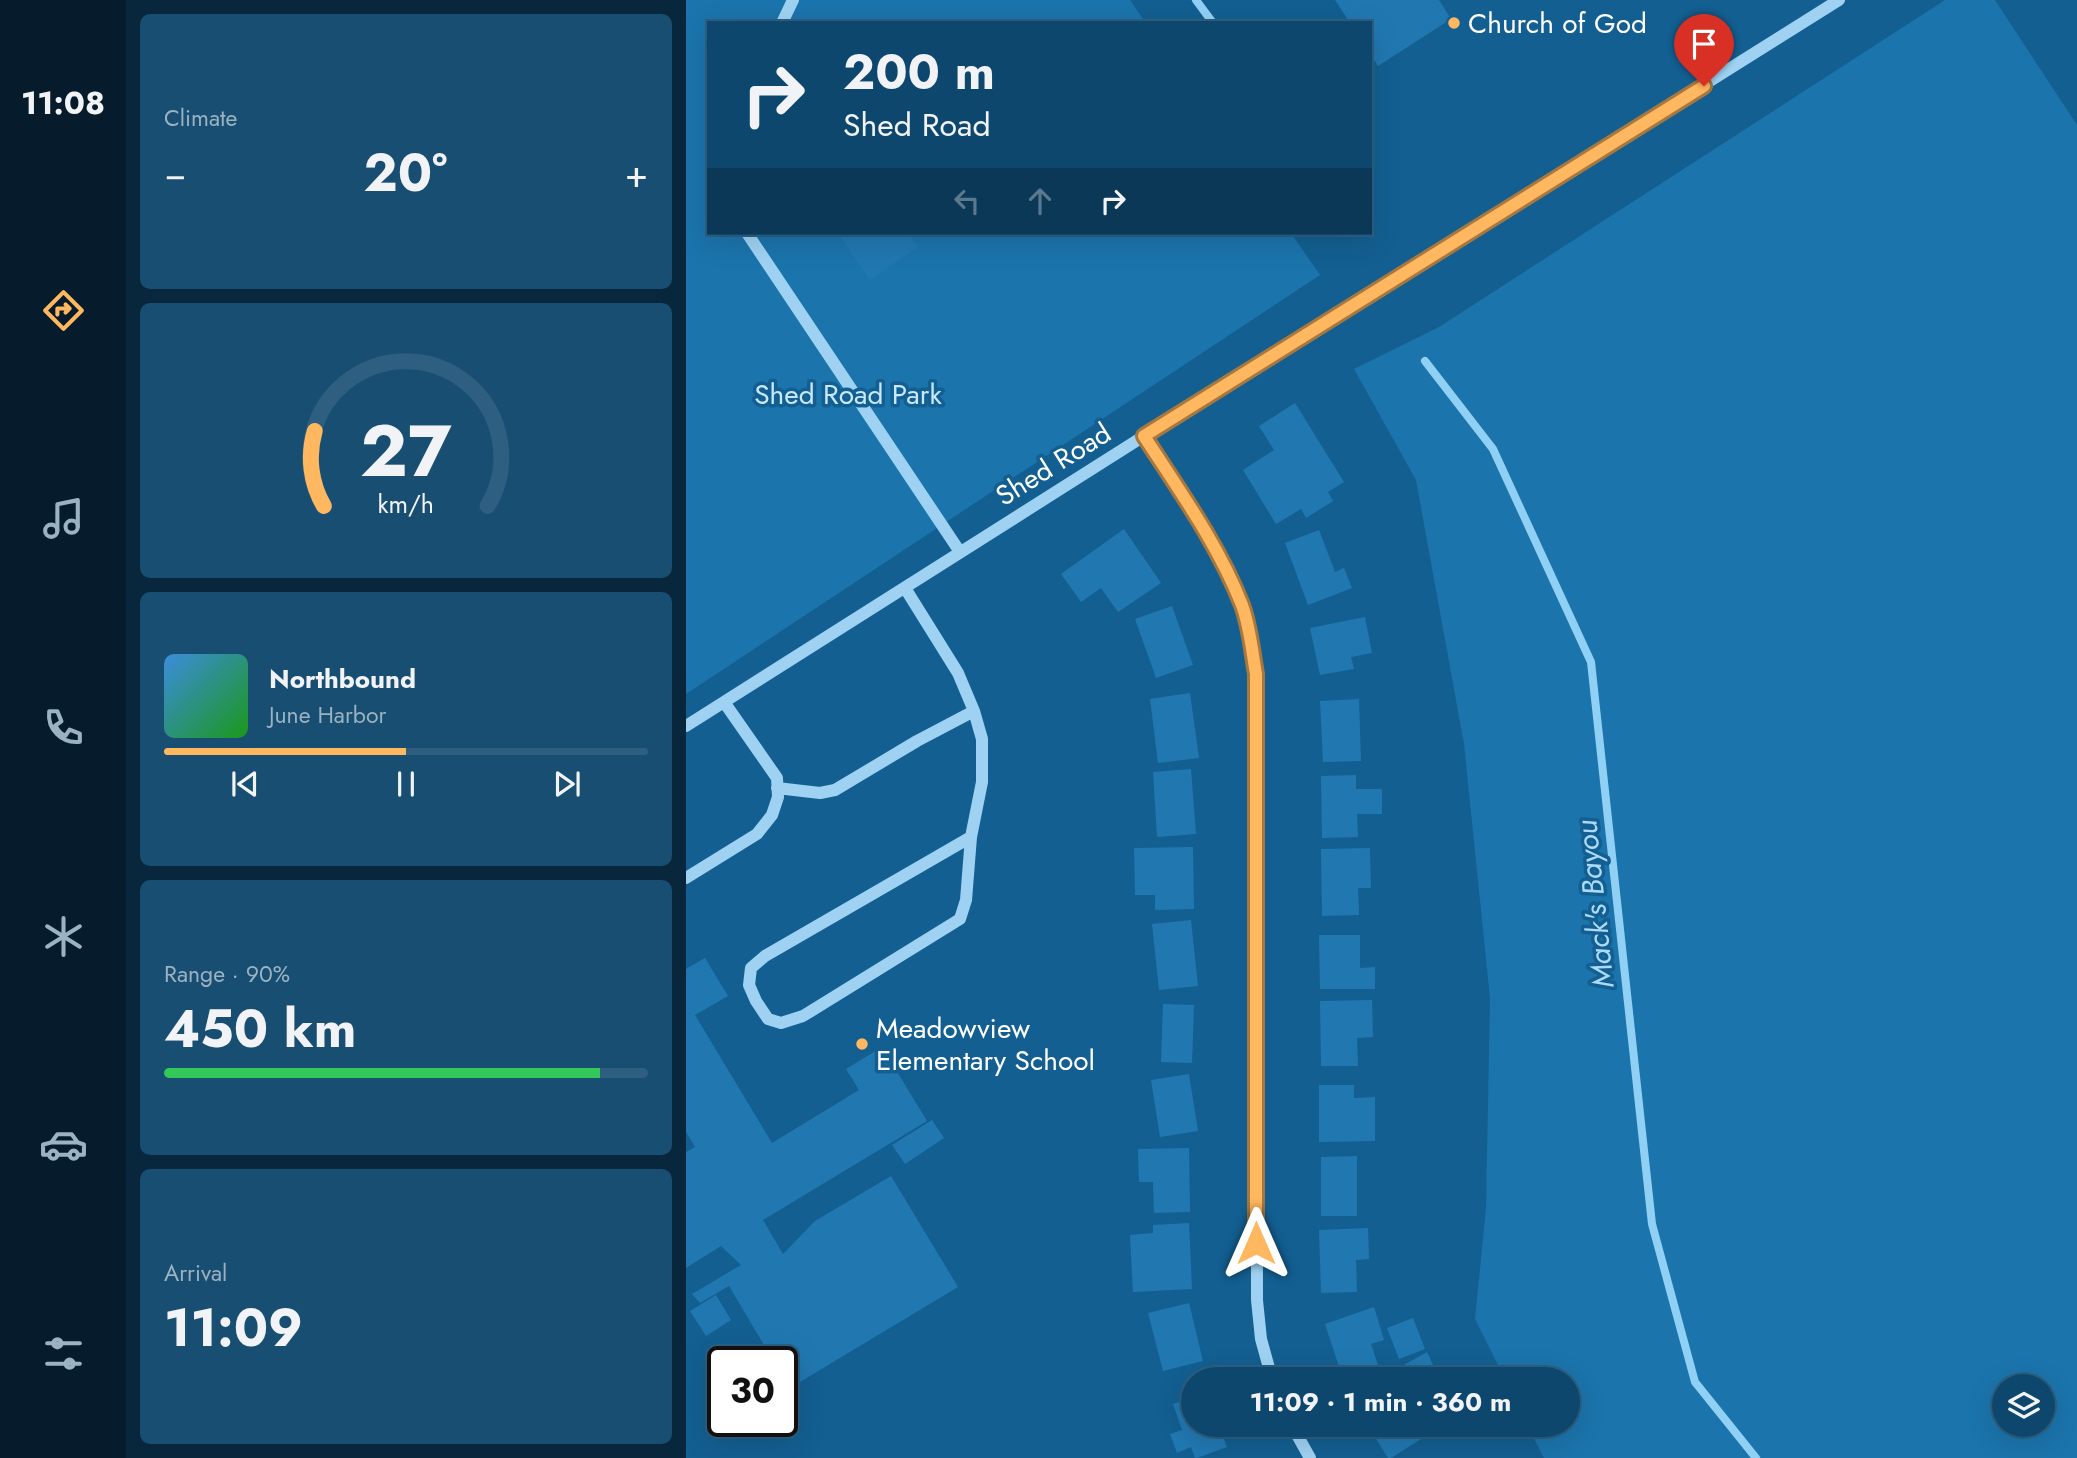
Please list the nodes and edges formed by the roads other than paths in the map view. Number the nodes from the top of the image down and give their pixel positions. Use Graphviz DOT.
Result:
graph roads {
  1 [pos="793,0"];
  2 [pos="1839,0"];
  3 [pos="783,21"];
  4 [pos="748,235"];
  5 [pos="1144,436"];
  6 [pos="960,552"];
  7 [pos="905,588"];
  8 [pos="724,702"];
  9 [pos="974,712"];
  10 [pos="686,726"];
  11 [pos="778,788"];
  12 [pos="971,837"];
  13 [pos="686,878"];
  14 [pos="1269,1367"];
  15 [pos="1298,1437"];
  16 [pos="1310,1458"];
  1 -- 3 [label="street"];
  2 -- 5 [label="street, Shed Road"];
  4 -- 6 [label="street"];
  5 -- 6 [label="street, Shed Road"];
  5 -- 14 [label="street"];
  6 -- 7 [label="street, Shed Road"];
  7 -- 8 [label="street, Shed Road"];
  7 -- 9 [label="street"];
  8 -- 10 [label="street, Shed Road"];
  8 -- 11 [label="street"];
  9 -- 11 [label="street"];
  9 -- 12 [label="street"];
  11 -- 13 [label="street"];
  12 -- 12 [label="street"];
  15 -- 16 [label="street"];
}
